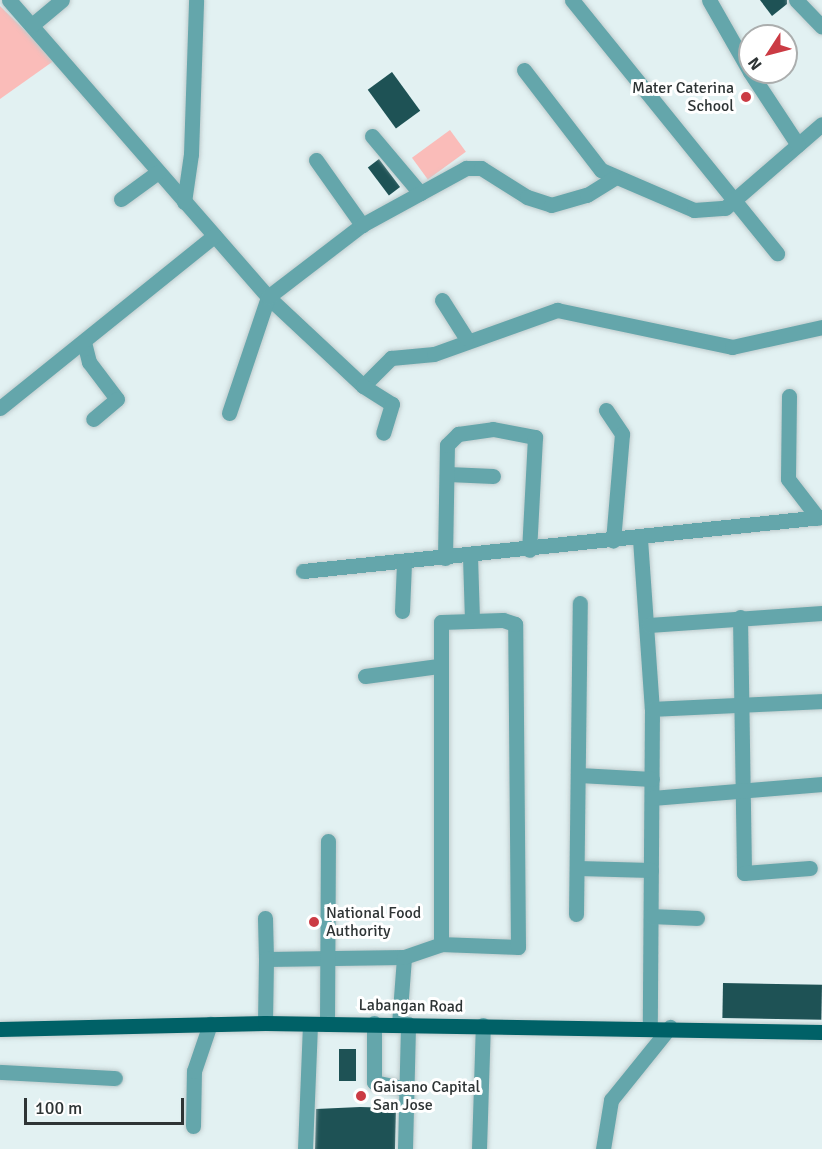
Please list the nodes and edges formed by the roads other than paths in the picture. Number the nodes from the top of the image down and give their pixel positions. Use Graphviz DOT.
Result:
graph roads {
  1 [pos="9,0"];
  2 [pos="62,0"];
  3 [pos="196,0"];
  4 [pos="572,0"];
  5 [pos="710,0"];
  6 [pos="796,0"];
  7 [pos="32,26"];
  8 [pos="822,27"];
  9 [pos="738,50"];
  10 [pos="524,70"];
  11 [pos="758,84"];
  12 [pos="822,124"];
  13 [pos="372,136"];
  14 [pos="798,145"];
  15 [pos="315,160"];
  16 [pos="158,172"];
  17 [pos="613,179"];
  18 [pos="420,193"];
  19 [pos="121,199"];
  20 [pos="735,200"];
  21 [pos="184,202"];
  22 [pos="362,225"];
  23 [pos="214,236"];
  24 [pos="777,253"];
  25 [pos="268,297"];
  26 [pos="442,300"];
  27 [pos="822,326"];
  28 [pos="466,338"];
  29 [pos="84,342"];
  30 [pos="363,386"];
  31 [pos="789,396"];
  32 [pos="0,408"];
  33 [pos="606,410"];
  34 [pos="229,413"];
  35 [pos="93,419"];
  36 [pos="383,433"];
  37 [pos="448,474"];
  38 [pos="492,476"];
  39 [pos="820,518"];
  40 [pos="640,539"];
  41 [pos="613,541"];
  42 [pos="529,550"];
  43 [pos="470,556"];
  44 [pos="445,558"];
  45 [pos="404,563"];
  46 [pos="303,571"];
  47 [pos="580,603"];
  48 [pos="402,611"];
  49 [pos="822,613"];
  50 [pos="740,617"];
  51 [pos="472,620"];
  52 [pos="650,625"];
  53 [pos="438,666"];
  54 [pos="365,676"];
  55 [pos="822,701"];
  56 [pos="743,704"];
  57 [pos="652,709"];
  58 [pos="579,776"];
  59 [pos="651,779"];
  60 [pos="822,784"];
  61 [pos="744,790"];
  62 [pos="651,798"];
  63 [pos="328,842"];
  64 [pos="578,868"];
  65 [pos="810,868"];
  66 [pos="651,870"];
  67 [pos="576,914"];
  68 [pos="651,916"];
  69 [pos="265,918"];
  70 [pos="697,918"];
  71 [pos="441,944"];
  72 [pos="328,957"];
  73 [pos="404,957"];
  74 [pos="266,959"];
  75 [pos="265,1023"];
  76 [pos="374,1023"];
  77 [pos="210,1024"];
  78 [pos="310,1024"];
  79 [pos="327,1024"];
  80 [pos="404,1024"];
  81 [pos="483,1025"];
  82 [pos="650,1026"];
  83 [pos="670,1027"];
  84 [pos="0,1029"];
  85 [pos="822,1032"];
  86 [pos="0,1072"];
  87 [pos="115,1078"];
  88 [pos="406,1089"];
  89 [pos="193,1126"];
  90 [pos="305,1149"];
  91 [pos="405,1149"];
  92 [pos="479,1149"];
  93 [pos="603,1149"];
  1 -- 7 [label="street"];
  2 -- 7 [label="street"];
  3 -- 21 [label="street"];
  4 -- 20 [label="street"];
  5 -- 9 [label="street"];
  6 -- 8 [label="street"];
  7 -- 16 [label="street"];
  10 -- 17 [label="street"];
  11 -- 14 [label="street"];
  12 -- 14 [label="street"];
  13 -- 18 [label="street"];
  14 -- 20 [label="street"];
  15 -- 22 [label="street"];
  16 -- 19 [label="street"];
  16 -- 21 [label="street"];
  17 -- 18 [label="street"];
  17 -- 20 [label="street"];
  18 -- 22 [label="street"];
  20 -- 24 [label="street"];
  21 -- 23 [label="street"];
  22 -- 25 [label="street"];
  23 -- 25 [label="street"];
  23 -- 29 [label="street"];
  25 -- 30 [label="street"];
  25 -- 34 [label="street"];
  26 -- 28 [label="street"];
  27 -- 28 [label="street"];
  28 -- 30 [label="street"];
  29 -- 32 [label="street"];
  29 -- 35 [label="street"];
  30 -- 36 [label="street"];
  31 -- 39 [label="street"];
  33 -- 41 [label="street"];
  37 -- 38 [label="street"];
  37 -- 42 [label="street"];
  37 -- 44 [label="street"];
  39 -- 40 [label="street"];
  40 -- 41 [label="street"];
  40 -- 52 [label="street"];
  41 -- 42 [label="street"];
  42 -- 43 [label="street"];
  43 -- 44 [label="street"];
  43 -- 51 [label="street"];
  44 -- 45 [label="street"];
  45 -- 46 [label="street"];
  45 -- 48 [label="street"];
  47 -- 58 [label="street"];
  49 -- 50 [label="street"];
  50 -- 52 [label="street"];
  50 -- 56 [label="street"];
  51 -- 53 [label="street"];
  51 -- 71 [label="street"];
  52 -- 57 [label="street"];
  53 -- 54 [label="street"];
  53 -- 71 [label="street"];
  55 -- 56 [label="street"];
  56 -- 57 [label="street"];
  56 -- 61 [label="street"];
  57 -- 59 [label="street"];
  58 -- 59 [label="street"];
  58 -- 64 [label="street"];
  59 -- 62 [label="street"];
  60 -- 61 [label="street"];
  61 -- 62 [label="street"];
  61 -- 65 [label="street"];
  62 -- 66 [label="street"];
  63 -- 72 [label="street"];
  64 -- 66 [label="street"];
  64 -- 67 [label="street"];
  66 -- 68 [label="street"];
  68 -- 70 [label="street"];
  68 -- 82 [label="street"];
  69 -- 74 [label="street"];
  71 -- 73 [label="street"];
  72 -- 73 [label="street"];
  72 -- 74 [label="street"];
  72 -- 79 [label="street"];
  73 -- 80 [label="street"];
  74 -- 75 [label="street"];
  75 -- 77 [label="main road, Labangan Road"];
  75 -- 78 [label="main road, Labangan Road"];
  76 -- 79 [label="main road, Labangan Road"];
  76 -- 80 [label="main road, Labangan Road"];
  76 -- 88 [label="street"];
  77 -- 84 [label="main road, Labangan Road"];
  77 -- 89 [label="street"];
  78 -- 79 [label="main road, Labangan Road"];
  78 -- 90 [label="street"];
  80 -- 81 [label="main road, Labangan Road"];
  80 -- 88 [label="street"];
  81 -- 82 [label="main road, Labangan Road"];
  81 -- 92 [label="street"];
  82 -- 83 [label="main road, Labangan Road"];
  83 -- 85 [label="main road, Labangan Road"];
  83 -- 93 [label="street"];
  86 -- 87 [label="street"];
  88 -- 91 [label="street"];
}
